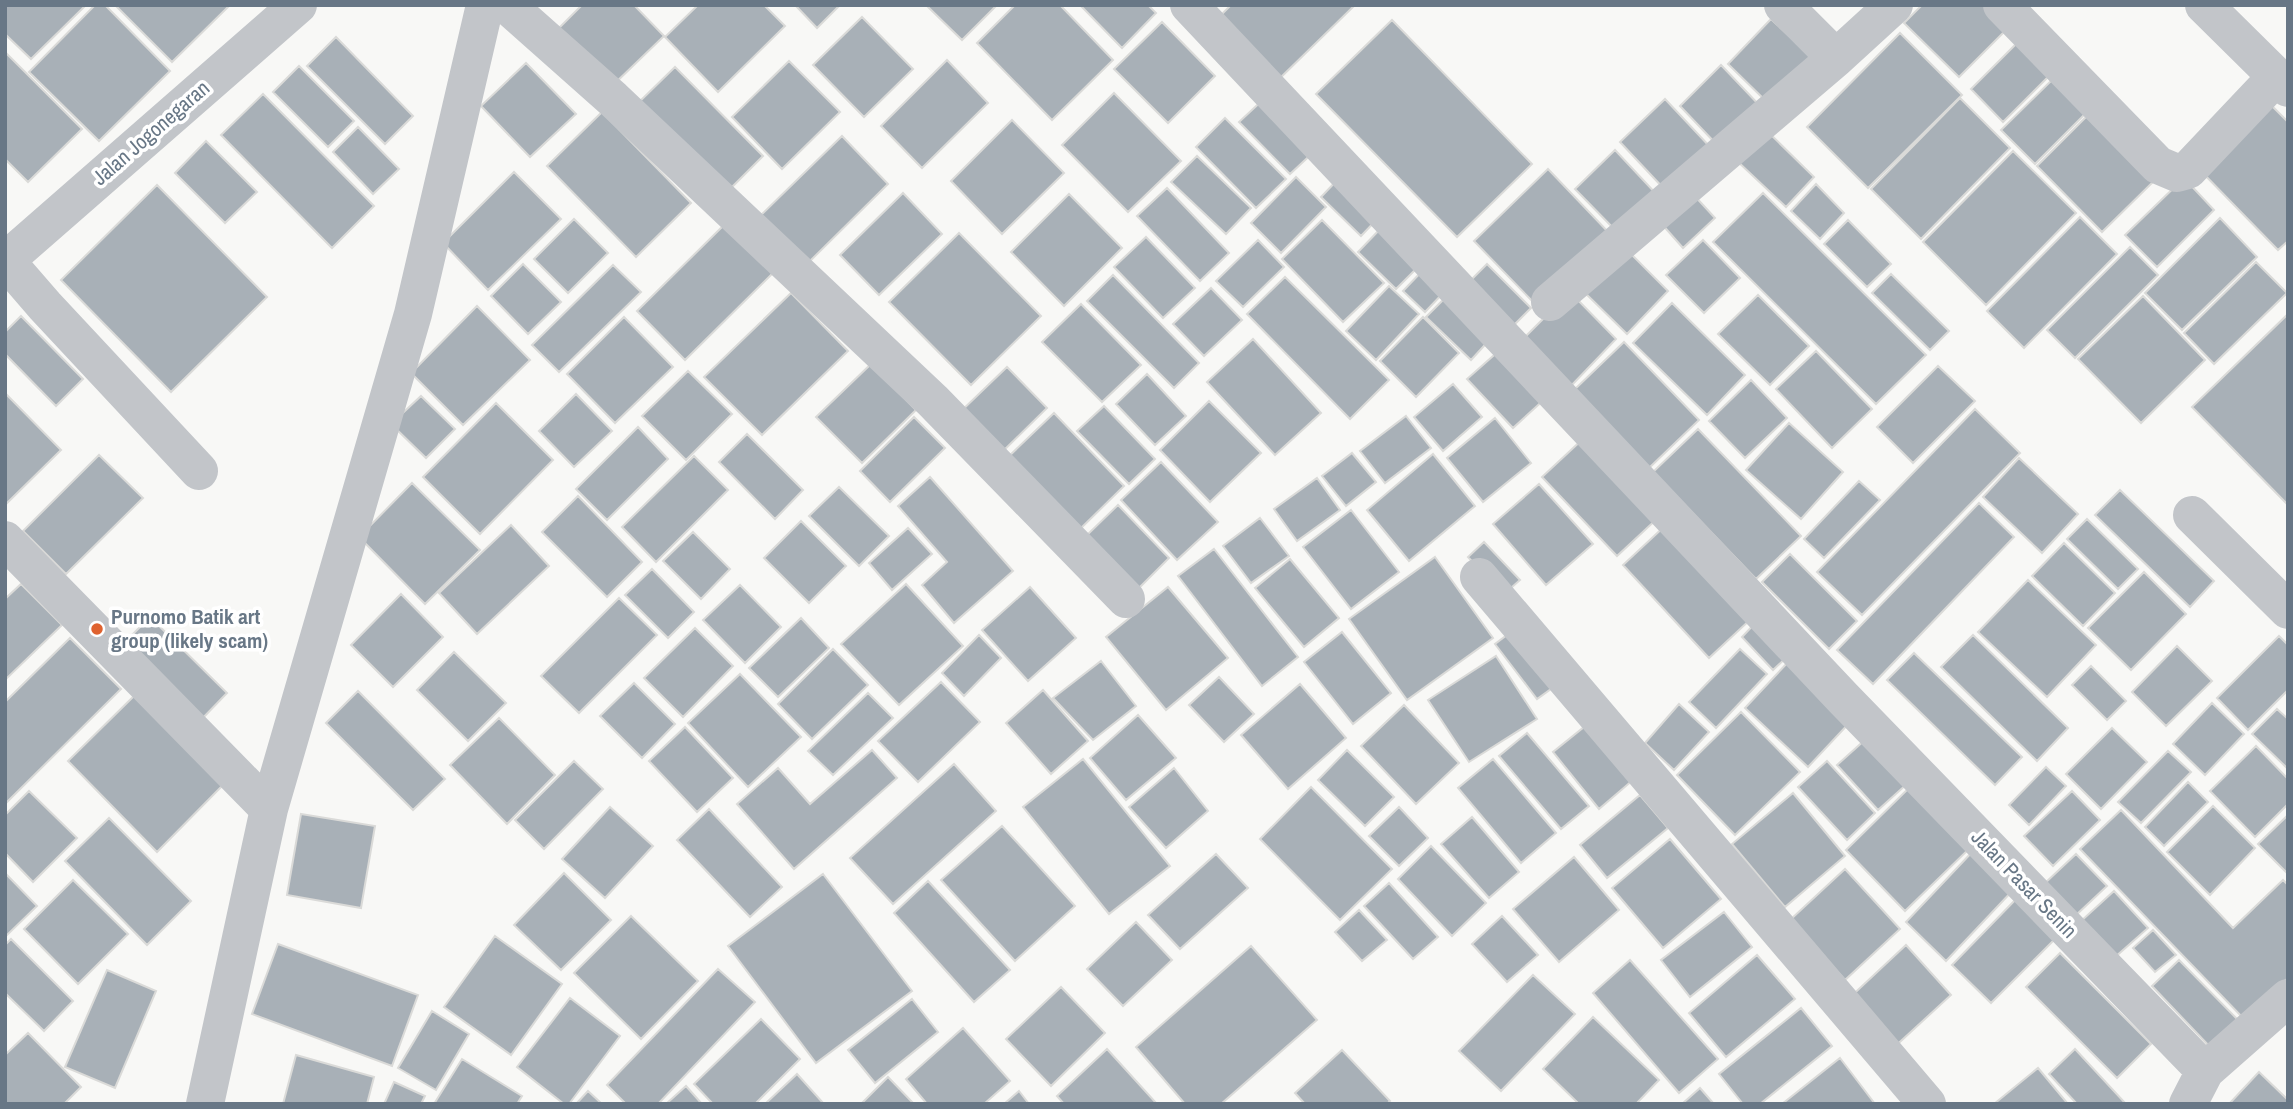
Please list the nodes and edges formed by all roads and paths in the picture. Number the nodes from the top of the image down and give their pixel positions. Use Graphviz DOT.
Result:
graph roads {
  1 [pos="298,5"];
  2 [pos="485,5"];
  3 [pos="507,5"];
  4 [pos="1189,5"];
  5 [pos="1783,5"];
  6 [pos="1894,5"];
  7 [pos="2002,5"];
  8 [pos="2204,5"];
  9 [pos="1836,58"];
  10 [pos="2282,82"];
  11 [pos="5,261"];
  12 [pos="1550,302"];
  13 [pos="199,471"];
  14 [pos="2192,515"];
  15 [pos="5,540"];
  16 [pos="1479,577"];
  17 [pos="1126,599"];
  18 [pos="2288,610"];
  19 [pos="269,809"];
  20 [pos="2288,998"];
  21 [pos="2197,1087"];
  22 [pos="205,1104"];
  23 [pos="1927,1104"];
  1 -- 11 [label="street, Jalan Jogonegaran"];
  2 -- 19 [label="street"];
  3 -- 17 [label="street"];
  4 -- 21 [label="street, Jalan Pasar Senin"];
  5 -- 9 [label="street"];
  6 -- 9 [label="street"];
  7 -- 10 [label="street"];
  8 -- 10 [label="street"];
  9 -- 12 [label="street"];
  11 -- 13 [label="street"];
  14 -- 18 [label="street"];
  15 -- 19 [label="street"];
  16 -- 23 [label="street"];
  19 -- 22 [label="street"];
  20 -- 21 [label="street"];
}
